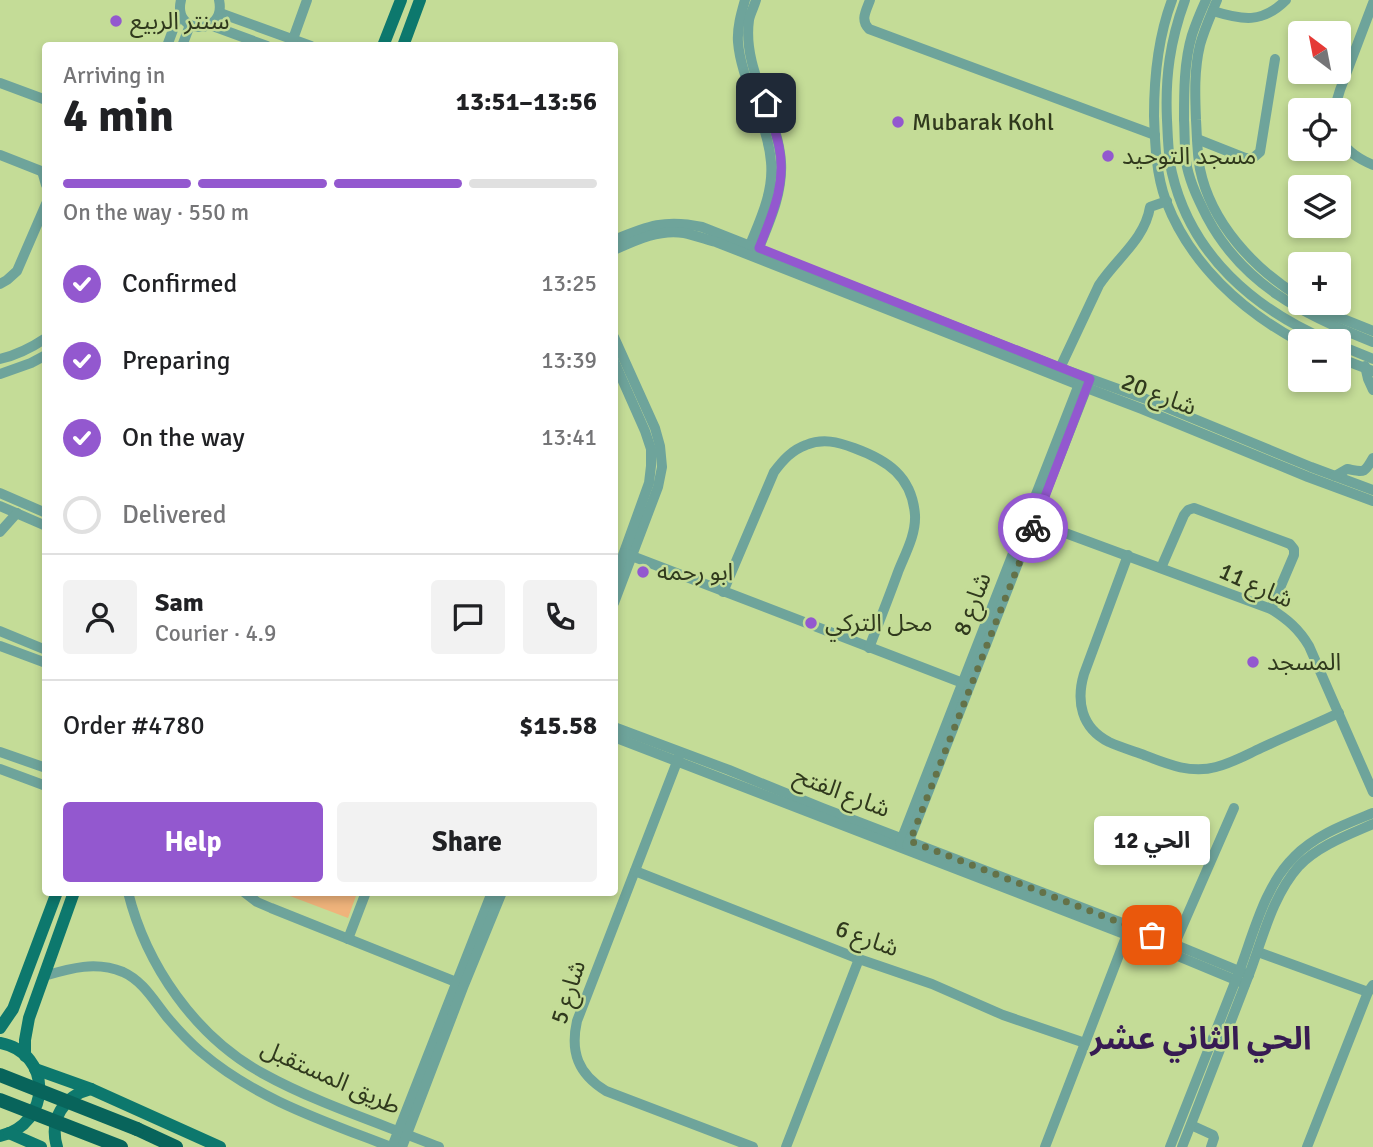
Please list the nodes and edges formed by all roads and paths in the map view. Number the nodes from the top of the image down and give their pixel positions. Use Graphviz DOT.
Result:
graph roads {
  1 [pos="219,0"];
  2 [pos="307,0"];
  3 [pos="401,0"];
  4 [pos="420,0"];
  5 [pos="745,0"];
  6 [pos="756,0"];
  7 [pos="870,0"];
  8 [pos="1172,0"];
  9 [pos="1185,0"];
  10 [pos="1206,0"];
  11 [pos="1286,0"];
  12 [pos="1373,3"];
  13 [pos="178,5"];
  14 [pos="1215,5"];
  15 [pos="219,13"];
  16 [pos="190,25"];
  17 [pos="210,25"];
  18 [pos="293,39"];
  19 [pos="168,42"];
  20 [pos="184,42"];
  21 [pos="256,42"];
  22 [pos="301,42"];
  23 [pos="385,42"];
  24 [pos="404,42"];
  25 [pos="1275,59"];
  26 [pos="0,83"];
  27 [pos="1338,98"];
  28 [pos="42,99"];
  29 [pos="1155,135"];
  30 [pos="1197,139"];
  31 [pos="1351,153"];
  32 [pos="0,155"];
  33 [pos="1373,165"];
  34 [pos="42,171"];
  35 [pos="1167,201"];
  36 [pos="42,213"];
  37 [pos="618,238"];
  38 [pos="618,248"];
  39 [pos="753,251"];
  40 [pos="0,284"];
  41 [pos="1288,288"];
  42 [pos="1333,315"];
  43 [pos="1302,329"];
  44 [pos="1373,331"];
  45 [pos="1288,335"];
  46 [pos="42,341"];
  47 [pos="1373,342"];
  48 [pos="1351,352"];
  49 [pos="42,357"];
  50 [pos="0,359"];
  51 [pos="1351,360"];
  52 [pos="618,364"];
  53 [pos="1370,364"];
  54 [pos="1060,368"];
  55 [pos="0,374"];
  56 [pos="1084,382"];
  57 [pos="1373,390"];
  58 [pos="1373,458"];
  59 [pos="1335,476"];
  60 [pos="1373,490"];
  61 [pos="0,493"];
  62 [pos="1373,500"];
  63 [pos="0,506"];
  64 [pos="42,511"];
  65 [pos="18,513"];
  66 [pos="1031,520"];
  67 [pos="42,524"];
  68 [pos="0,533"];
  69 [pos="629,555"];
  70 [pos="1128,555"];
  71 [pos="1161,568"];
  72 [pos="618,573"];
  73 [pos="618,590"];
  74 [pos="723,592"];
  75 [pos="1271,609"];
  76 [pos="1,633"];
  77 [pos="42,645"];
  78 [pos="0,646"];
  79 [pos="869,648"];
  80 [pos="42,662"];
  81 [pos="967,685"];
  82 [pos="1339,713"];
  83 [pos="618,729"];
  84 [pos="618,738"];
  85 [pos="0,752"];
  86 [pos="680,757"];
  87 [pos="42,767"];
  88 [pos="0,769"];
  89 [pos="42,785"];
  90 [pos="1373,792"];
  91 [pos="1234,808"];
  92 [pos="1373,813"];
  93 [pos="1373,824"];
  94 [pos="904,844"];
  95 [pos="635,871"];
  96 [pos="55,896"];
  97 [pos="73,896"];
  98 [pos="129,896"];
  99 [pos="249,896"];
  100 [pos="364,896"];
  101 [pos="491,896"];
  102 [pos="500,896"];
  103 [pos="1128,930"];
  104 [pos="348,939"];
  105 [pos="1172,949"];
  106 [pos="1258,952"];
  107 [pos="859,959"];
  108 [pos="44,976"];
  109 [pos="1242,977"];
  110 [pos="460,983"];
  111 [pos="1371,988"];
  112 [pos="13,1009"];
  113 [pos="29,1018"];
  114 [pos="0,1028"];
  115 [pos="0,1043"];
  116 [pos="1085,1043"];
  117 [pos="26,1056"];
  118 [pos="36,1069"];
  119 [pos="0,1075"];
  120 [pos="91,1089"];
  121 [pos="0,1100"];
  122 [pos="1191,1125"];
  123 [pos="402,1132"];
  124 [pos="5,1134"];
  125 [pos="41,1147"];
  126 [pos="57,1147"];
  127 [pos="121,1147"];
  128 [pos="176,1147"];
  129 [pos="220,1147"];
  130 [pos="391,1147"];
  131 [pos="402,1147"];
  132 [pos="439,1147"];
  133 [pos="753,1147"];
  134 [pos="786,1147"];
  135 [pos="1045,1147"];
  136 [pos="1171,1147"];
  137 [pos="1182,1147"];
  138 [pos="1211,1147"];
  139 [pos="1307,1147"];
  1 -- 15 [label="street"];
  2 -- 18 [label="street"];
  3 -- 23 [label="main road"];
  4 -- 24 [label="main road"];
  5 -- 39 [label="street"];
  6 -- 39 [label="street"];
  7 -- 29 [label="street"];
  8 -- 29 [label="street"];
  9 -- 43 [label="street"];
  10 -- 47 [label="street"];
  11 -- 14 [label="street"];
  12 -- 27 [label="street"];
  13 -- 16 [label="street"];
  13 -- 19 [label="street"];
  14 -- 30 [label="street"];
  15 -- 17 [label="street"];
  15 -- 18 [label="street"];
  16 -- 17 [label="street"];
  16 -- 20 [label="street"];
  17 -- 21 [label="street"];
  18 -- 22 [label="street"];
  25 -- 30 [label="street"];
  26 -- 28 [label="street"];
  29 -- 35 [label="street"];
  30 -- 41 [label="street"];
  31 -- 33 [label="street"];
  32 -- 34 [label="street"];
  35 -- 45 [label="street"];
  35 -- 54 [label="street"];
  36 -- 40 [label="street"];
  37 -- 39 [label="street, شارع 20"];
  38 -- 39 [label="street, شارع 20"];
  39 -- 54 [label="street, شارع 20"];
  39 -- 56 [label="street, شارع 20"];
  42 -- 44 [label="street"];
  46 -- 50 [label="street"];
  48 -- 53 [label="street"];
  49 -- 55 [label="street"];
  51 -- 53 [label="street"];
  52 -- 69 [label="street"];
  53 -- 57 [label="street"];
  54 -- 56 [label="street, شارع 20"];
  56 -- 59 [label="street, شارع 20"];
  56 -- 62 [label="street, شارع 20"];
  56 -- 66 [label="street, شارع 8"];
  58 -- 59 [label="street"];
  59 -- 60 [label="street, شارع 20"];
  61 -- 64 [label="street"];
  63 -- 65 [label="street"];
  65 -- 67 [label="street"];
  65 -- 68 [label="street"];
  66 -- 70 [label="street, شارع 11"];
  66 -- 81 [label="street, شارع 8"];
  69 -- 72 [label="street"];
  69 -- 73 [label="street"];
  69 -- 74 [label="street"];
  70 -- 71 [label="street, شارع 11"];
  70 -- 82 [label="street"];
  71 -- 75 [label="street, شارع 11"];
  71 -- 75 [label="street"];
  74 -- 79 [label="street"];
  74 -- 79 [label="street"];
  75 -- 82 [label="street, شارع 11"];
  76 -- 77 [label="street"];
  78 -- 80 [label="street"];
  79 -- 81 [label="street"];
  81 -- 94 [label="street, شارع 8"];
  82 -- 90 [label="street, شارع 11"];
  83 -- 86 [label="street, شارع الفتح"];
  84 -- 86 [label="street, شارع الفتح"];
  85 -- 87 [label="street"];
  86 -- 94 [label="street, شارع الفتح"];
  86 -- 95 [label="street, شارع 5"];
  88 -- 89 [label="street"];
  91 -- 105 [label="street"];
  92 -- 109 [label="street"];
  93 -- 106 [label="street"];
  94 -- 103 [label="street, شارع الفتح"];
  95 -- 107 [label="street, شارع 6"];
  95 -- 133 [label="street, شارع 5"];
  96 -- 112 [label="main road"];
  97 -- 108 [label="main road"];
  98 -- 123 [label="street, طريق المستقبل"];
  99 -- 104 [label="street"];
  100 -- 104 [label="street"];
  101 -- 110 [label="street"];
  102 -- 110 [label="street"];
  103 -- 105 [label="street, شارع الفتح"];
  103 -- 116 [label="street"];
  104 -- 110 [label="street"];
  105 -- 109 [label="street, شارع الفتح"];
  106 -- 109 [label="street"];
  106 -- 111 [label="street"];
  107 -- 116 [label="street, شارع 6"];
  107 -- 134 [label="street"];
  108 -- 113 [label="main road"];
  108 -- 130 [label="street, طريق المستقبل"];
  109 -- 122 [label="street"];
  109 -- 136 [label="street"];
  110 -- 123 [label="street"];
  111 -- 139 [label="street"];
  112 -- 113 [label="main road"];
  112 -- 114 [label="main road"];
  113 -- 117 [label="main road"];
  115 -- 117 [label="main road"];
  116 -- 135 [label="street"];
  117 -- 118 [label="main road"];
  118 -- 120 [label="main road"];
  118 -- 124 [label="main road"];
  119 -- 128 [label="highway, bridge"];
  120 -- 126 [label="main road"];
  120 -- 129 [label="main road"];
  121 -- 127 [label="highway, bridge"];
  122 -- 137 [label="street"];
  122 -- 138 [label="street"];
  123 -- 130 [label="street"];
  123 -- 131 [label="street"];
  123 -- 132 [label="street, طريق المستقبل"];
  124 -- 125 [label="main road"];
}
